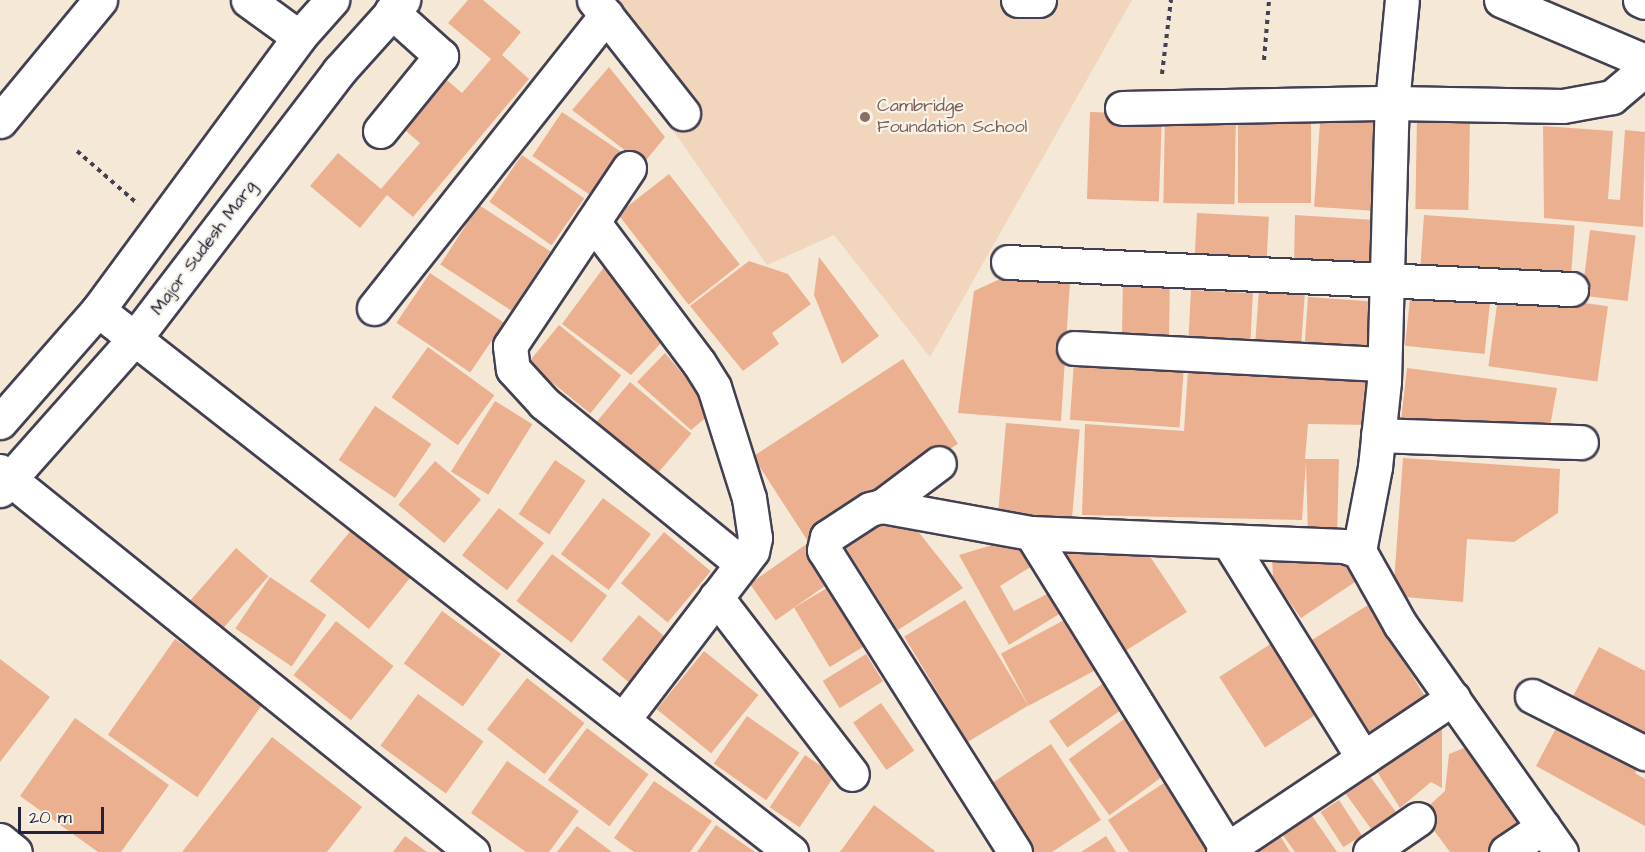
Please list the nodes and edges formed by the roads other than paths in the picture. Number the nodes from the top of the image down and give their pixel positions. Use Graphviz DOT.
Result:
graph roads {
  1 [pos="100,0"];
  2 [pos="248,0"];
  3 [pos="332,0"];
  4 [pos="1018,0"];
  5 [pos="1039,0"];
  6 [pos="1402,0"];
  7 [pos="1501,0"];
  8 [pos="1640,0"];
  9 [pos="1645,2"];
  10 [pos="397,6"];
  11 [pos="600,8"];
  12 [pos="299,37"];
  13 [pos="1645,61"];
  14 [pos="1645,69"];
  15 [pos="1392,102"];
  16 [pos="1122,108"];
  17 [pos="683,113"];
  18 [pos="0,121"];
  19 [pos="380,131"];
  20 [pos="629,168"];
  21 [pos="593,222"];
  22 [pos="1008,262"];
  23 [pos="1387,281"];
  24 [pos="1571,289"];
  25 [pos="374,308"];
  26 [pos="98,310"];
  27 [pos="135,338"];
  28 [pos="1074,348"];
  29 [pos="1384,364"];
  30 [pos="0,422"];
  31 [pos="1378,435"];
  32 [pos="1581,442"];
  33 [pos="939,463"];
  34 [pos="3,480"];
  35 [pos="882,506"];
  36 [pos="1031,533"];
  37 [pos="1228,541"];
  38 [pos="1359,551"];
  39 [pos="742,564"];
  40 [pos="716,597"];
  41 [pos="1532,696"];
  42 [pos="1453,698"];
  43 [pos="624,720"];
  44 [pos="1645,753"];
  45 [pos="1363,758"];
  46 [pos="852,774"];
  47 [pos="1418,819"];
  48 [pos="0,840"];
  49 [pos="1552,840"];
  50 [pos="1225,851"];
  51 [pos="15,852"];
  52 [pos="472,852"];
  53 [pos="791,852"];
  54 [pos="1015,852"];
  55 [pos="1370,852"];
  56 [pos="1506,852"];
  1 -- 18 [label="street"];
  2 -- 12 [label="street"];
  3 -- 12 [label="street"];
  4 -- 5 [label="street"];
  6 -- 15 [label="street"];
  7 -- 13 [label="street"];
  8 -- 9 [label="street"];
  10 -- 19 [label="street"];
  10 -- 27 [label="street, Major Sudesh Marg"];
  11 -- 17 [label="street"];
  11 -- 25 [label="street"];
  12 -- 26 [label="street"];
  14 -- 15 [label="street"];
  15 -- 16 [label="street"];
  15 -- 23 [label="street"];
  20 -- 21 [label="street"];
  21 -- 39 [label="street"];
  21 -- 39 [label="street"];
  22 -- 23 [label="street"];
  23 -- 24 [label="street"];
  23 -- 29 [label="street"];
  26 -- 27 [label="street"];
  26 -- 30 [label="street"];
  27 -- 34 [label="street, Major Sudesh Marg"];
  27 -- 43 [label="street"];
  28 -- 29 [label="street"];
  29 -- 31 [label="street"];
  31 -- 32 [label="street"];
  31 -- 38 [label="street"];
  33 -- 35 [label="street"];
  34 -- 52 [label="street"];
  35 -- 36 [label="street"];
  35 -- 54 [label="street"];
  36 -- 37 [label="street"];
  36 -- 50 [label="street"];
  37 -- 38 [label="street"];
  37 -- 45 [label="street"];
  38 -- 42 [label="street"];
  39 -- 40 [label="street"];
  40 -- 43 [label="street"];
  40 -- 46 [label="street"];
  41 -- 44 [label="street"];
  42 -- 45 [label="street"];
  42 -- 49 [label="street"];
  43 -- 53 [label="street"];
  45 -- 50 [label="street"];
  47 -- 55 [label="street"];
  48 -- 51 [label="street"];
  49 -- 56 [label="street"];
}
